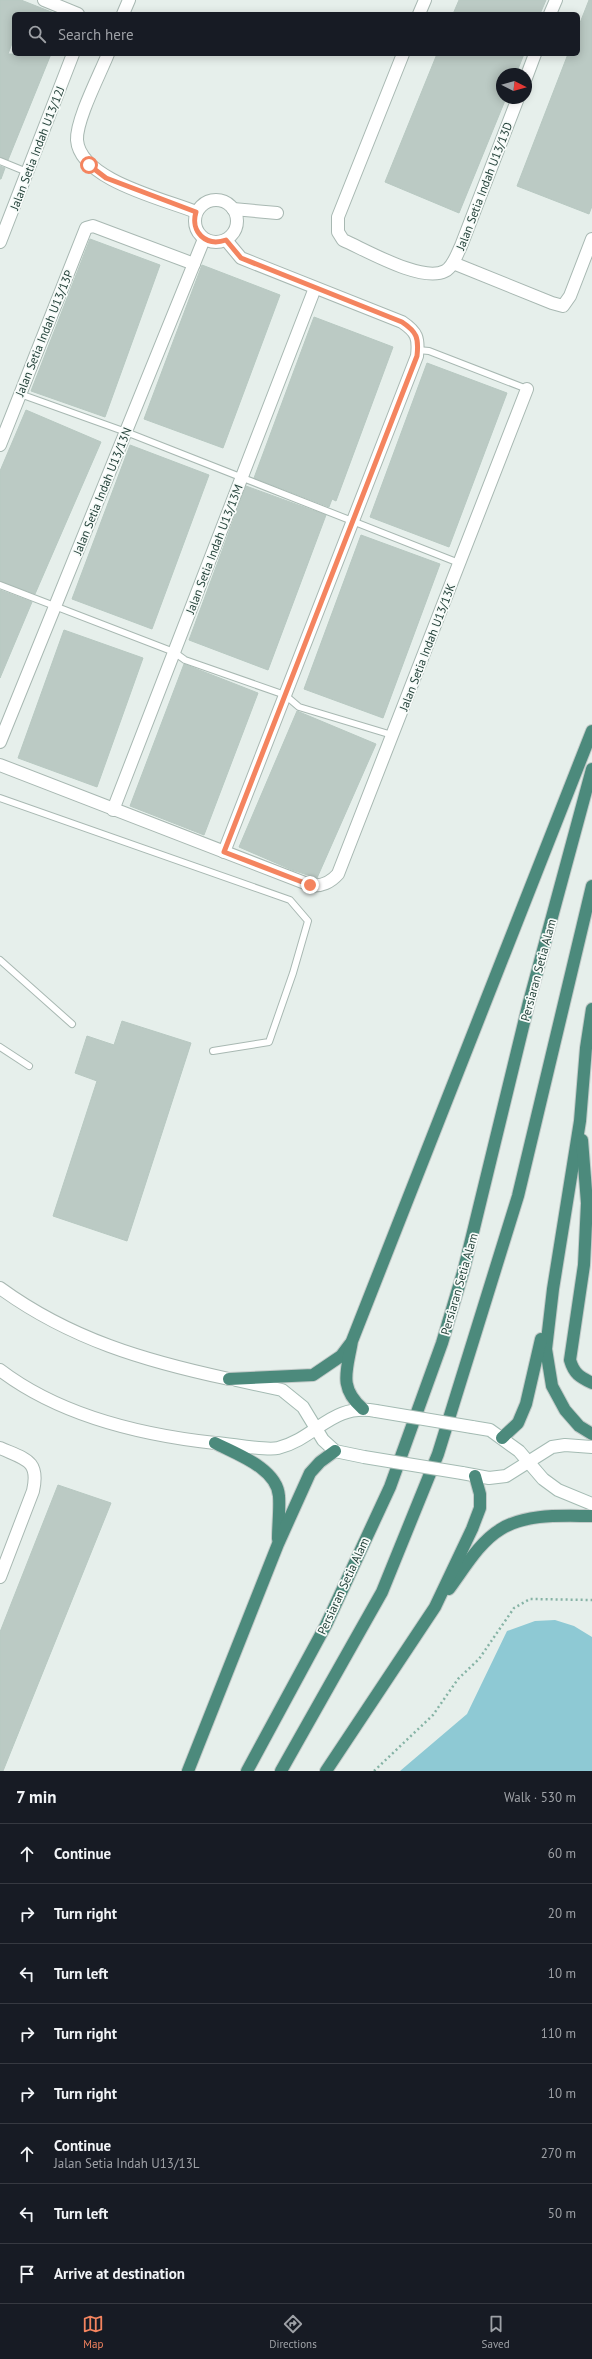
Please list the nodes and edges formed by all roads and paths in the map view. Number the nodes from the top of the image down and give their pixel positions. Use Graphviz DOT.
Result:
graph roads {
  1 [pos="44,0"];
  2 [pos="129,0"];
  3 [pos="425,0"];
  4 [pos="556,0"];
  5 [pos="73,12"];
  6 [pos="124,12"];
  7 [pos="420,12"];
  8 [pos="551,12"];
  9 [pos="72,56"];
  10 [pos="107,56"];
  11 [pos="402,56"];
  12 [pos="534,56"];
  13 [pos="530,68"];
  14 [pos="516,104"];
  15 [pos="0,161"];
  16 [pos="27,172"];
  17 [pos="233,209"];
  18 [pos="196,212"];
  19 [pos="277,213"];
  20 [pos="204,239"];
  21 [pos="592,239"];
  22 [pos="226,240"];
  23 [pos="0,242"];
  24 [pos="194,264"];
  25 [pos="449,267"];
  26 [pos="315,288"];
  27 [pos="416,356"];
  28 [pos="527,389"];
  29 [pos="20,394"];
  30 [pos="126,432"];
  31 [pos="0,445"];
  32 [pos="242,478"];
  33 [pos="352,522"];
  34 [pos="459,563"];
  35 [pos="0,585"];
  36 [pos="55,606"];
  37 [pos="174,652"];
  38 [pos="285,695"];
  39 [pos="592,732"];
  40 [pos="392,736"];
  41 [pos="0,742"];
  42 [pos="0,765"];
  43 [pos="592,769"];
  44 [pos="0,798"];
  45 [pos="113,810"];
  46 [pos="224,852"];
  47 [pos="592,886"];
  48 [pos="0,960"];
  49 [pos="592,1009"];
  50 [pos="72,1024"];
  51 [pos="0,1047"];
  52 [pos="213,1051"];
  53 [pos="29,1066"];
  54 [pos="580,1121"];
  55 [pos="0,1288"];
  56 [pos="553,1289"];
  57 [pos="352,1341"];
  58 [pos="0,1370"];
  59 [pos="229,1379"];
  60 [pos="592,1383"];
  61 [pos="363,1409"];
  62 [pos="316,1428"];
  63 [pos="592,1434"];
  64 [pos="502,1438"];
  65 [pos="215,1443"];
  66 [pos="592,1447"];
  67 [pos="0,1448"];
  68 [pos="335,1451"];
  69 [pos="529,1461"];
  70 [pos="475,1476"];
  71 [pos="592,1504"];
  72 [pos="592,1516"];
  73 [pos="278,1544"];
  74 [pos="0,1577"];
  75 [pos="592,1600"];
  76 [pos="435,1607"];
  77 [pos="188,1771"];
  78 [pos="247,1771"];
  79 [pos="281,1771"];
  80 [pos="326,1771"];
  81 [pos="374,1771"];
  1 -- 5 [label="street"];
  2 -- 6 [label="street"];
  3 -- 7 [label="street"];
  4 -- 8 [label="street"];
  9 -- 16 [label="street, Jalan Setia Indah U13/12J"];
  10 -- 18 [label="street"];
  11 -- 25 [label="street"];
  12 -- 13 [label="street"];
  14 -- 25 [label="street, Jalan Setia Indah U13/13D"];
  15 -- 16 [label="lane"];
  16 -- 23 [label="street, Jalan Setia Indah U13/12J"];
  17 -- 18 [label="street"];
  17 -- 19 [label="street"];
  17 -- 22 [label="street"];
  18 -- 20 [label="street"];
  20 -- 22 [label="street"];
  20 -- 24 [label="street, Jalan Setia Indah U13/13N"];
  21 -- 25 [label="street"];
  22 -- 26 [label="street"];
  24 -- 29 [label="street, Jalan Setia Indah U13/13P"];
  24 -- 30 [label="street, Jalan Setia Indah U13/13N"];
  26 -- 27 [label="street"];
  26 -- 32 [label="street, Jalan Setia Indah U13/13M"];
  27 -- 28 [label="lane"];
  27 -- 33 [label="street"];
  28 -- 34 [label="street, Jalan Setia Indah U13/13K"];
  29 -- 30 [label="lane"];
  29 -- 31 [label="street, Jalan Setia Indah U13/13P"];
  30 -- 32 [label="lane"];
  30 -- 36 [label="street, Jalan Setia Indah U13/13N"];
  32 -- 33 [label="lane"];
  32 -- 37 [label="street, Jalan Setia Indah U13/13M"];
  33 -- 34 [label="lane"];
  33 -- 38 [label="street"];
  34 -- 40 [label="street, Jalan Setia Indah U13/13K"];
  35 -- 36 [label="lane"];
  36 -- 37 [label="lane"];
  36 -- 41 [label="street, Jalan Setia Indah U13/13N"];
  37 -- 38 [label="lane"];
  37 -- 45 [label="street, Jalan Setia Indah U13/13M"];
  38 -- 40 [label="lane"];
  38 -- 46 [label="street"];
  39 -- 57 [label="highway"];
  40 -- 46 [label="street, Jalan Setia Indah U13/13K"];
  42 -- 45 [label="street"];
  43 -- 78 [label="highway, Persiaran Setia Alam"];
  44 -- 52 [label="lane"];
  45 -- 46 [label="street"];
  47 -- 79 [label="highway"];
  48 -- 50 [label="lane"];
  49 -- 54 [label="highway"];
  51 -- 53 [label="lane"];
  54 -- 56 [label="highway"];
  54 -- 60 [label="highway"];
  55 -- 59 [label="street"];
  56 -- 63 [label="highway"];
  56 -- 64 [label="highway"];
  57 -- 59 [label="highway"];
  57 -- 61 [label="highway"];
  58 -- 65 [label="street"];
  59 -- 62 [label="street"];
  61 -- 62 [label="street"];
  61 -- 64 [label="street, bridge"];
  62 -- 65 [label="street"];
  62 -- 68 [label="street"];
  64 -- 69 [label="street"];
  65 -- 73 [label="highway"];
  66 -- 69 [label="street"];
  67 -- 74 [label="street"];
  68 -- 70 [label="street, bridge"];
  68 -- 73 [label="highway"];
  69 -- 70 [label="street"];
  69 -- 71 [label="street"];
  70 -- 76 [label="highway"];
  72 -- 76 [label="highway"];
  73 -- 77 [label="highway"];
  75 -- 81 [label="path"];
  76 -- 80 [label="highway"];
}
